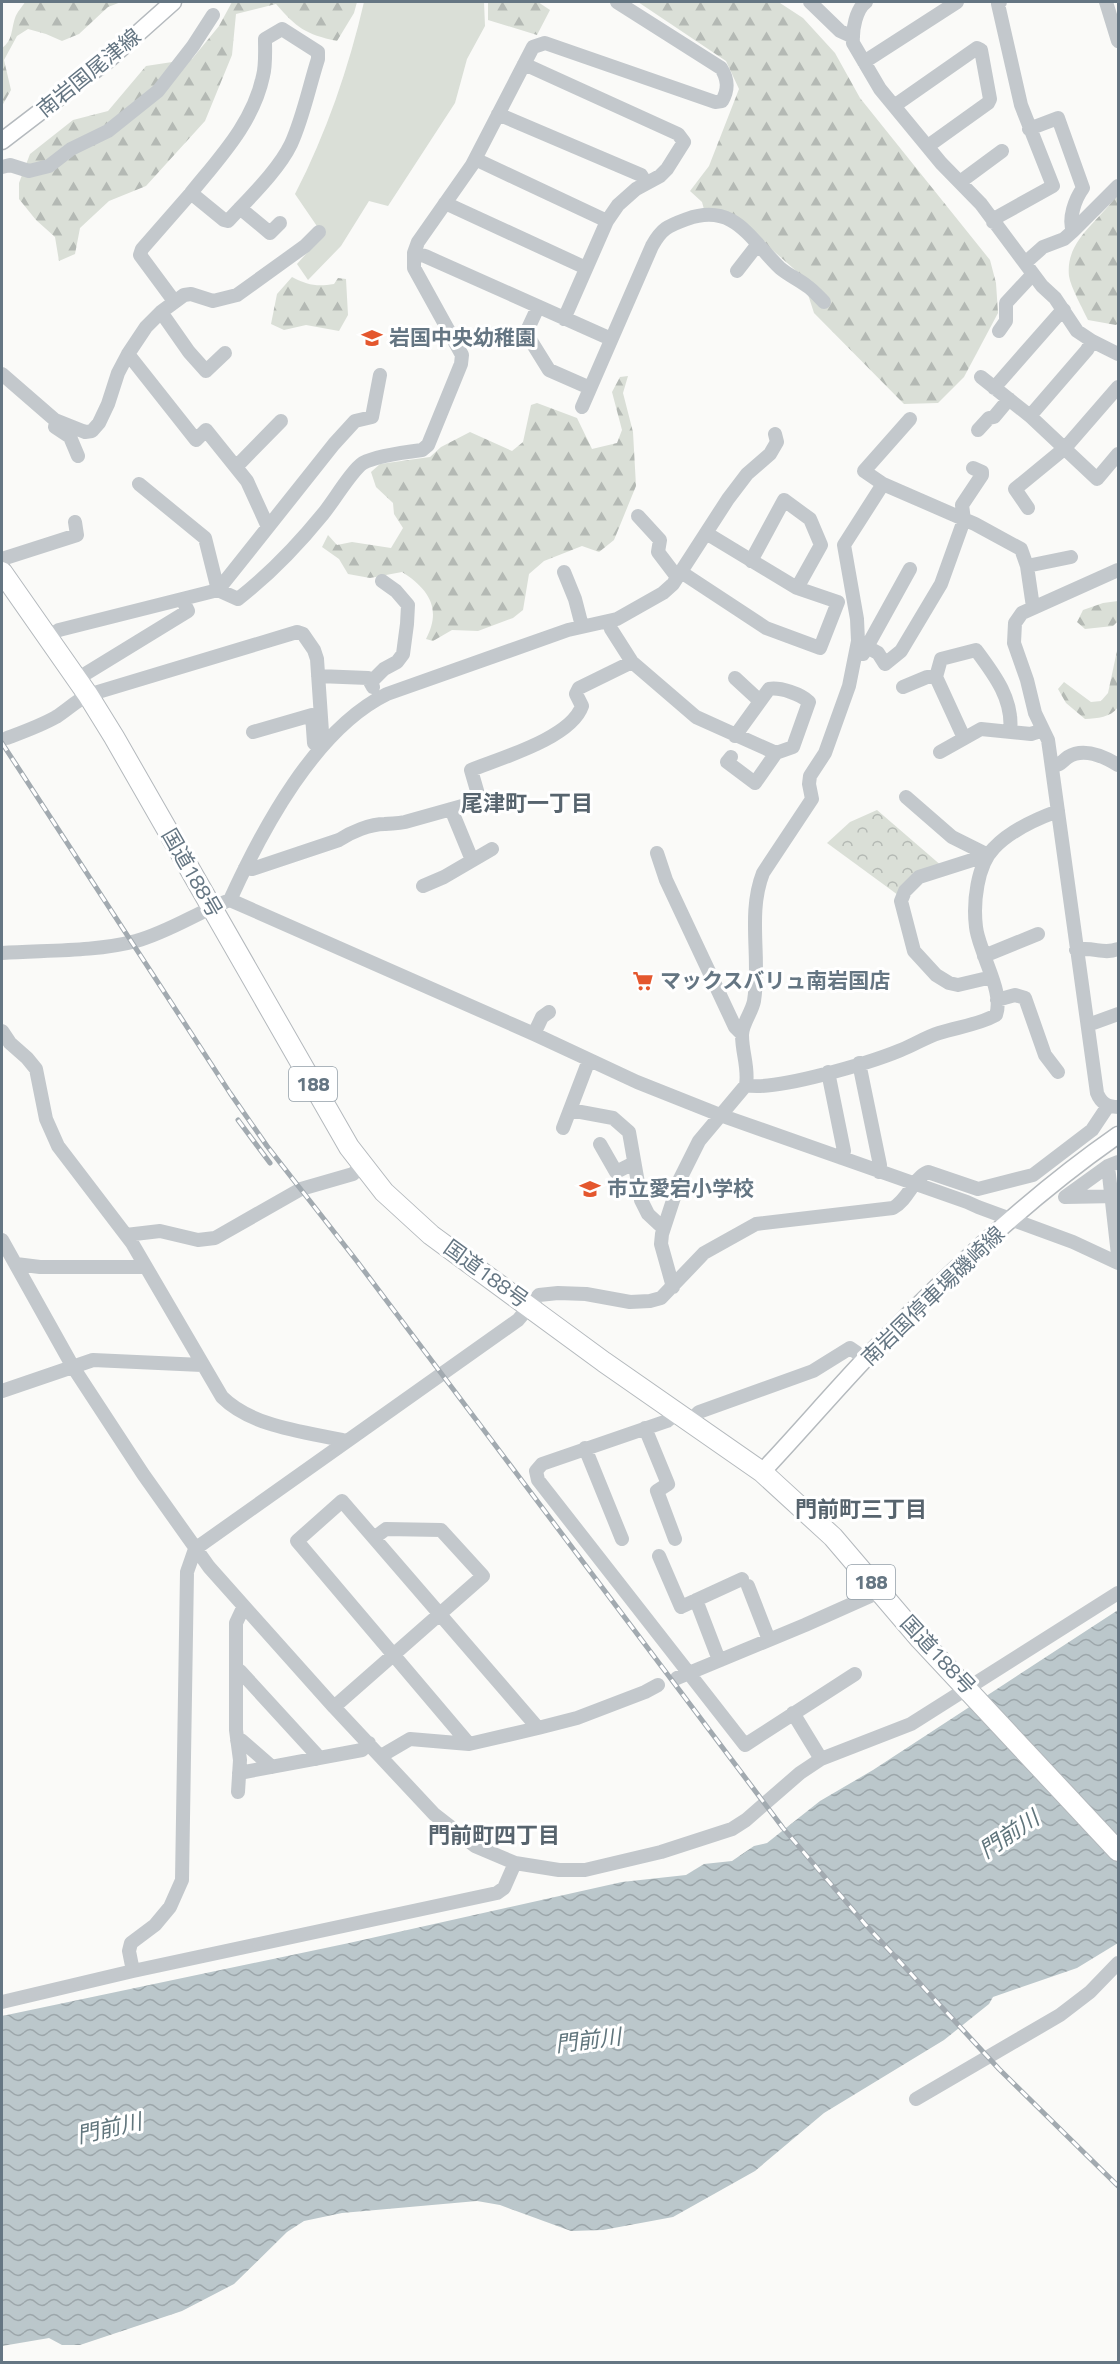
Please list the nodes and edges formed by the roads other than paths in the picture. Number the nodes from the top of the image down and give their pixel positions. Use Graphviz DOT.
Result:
graph roads {
  1 [pos="173,2"];
  2 [pos="618,2"];
  3 [pos="810,2"];
  4 [pos="866,2"];
  5 [pos="957,2"];
  6 [pos="1000,2"];
  7 [pos="1106,2"];
  8 [pos="213,15"];
  9 [pos="852,36"];
  10 [pos="1119,41"];
  11 [pos="864,62"];
  12 [pos="524,64"];
  13 [pos="894,106"];
  14 [pos="498,114"];
  15 [pos="1029,129"];
  16 [pos="2,141"];
  17 [pos="928,146"];
  18 [pos="1002,151"];
  19 [pos="476,159"];
  20 [pos="2,167"];
  21 [pos="960,182"];
  22 [pos="646,183"];
  23 [pos="1119,186"];
  24 [pos="191,193"];
  25 [pos="445,203"];
  26 [pos="240,208"];
  27 [pos="607,221"];
  28 [pos="993,222"];
  29 [pos="280,223"];
  30 [pos="1073,231"];
  31 [pos="319,232"];
  32 [pos="758,244"];
  33 [pos="414,253"];
  34 [pos="586,268"];
  35 [pos="1029,269"];
  36 [pos="737,271"];
  37 [pos="174,301"];
  38 [pos="824,302"];
  39 [pos="538,308"];
  40 [pos="1064,310"];
  41 [pos="161,312"];
  42 [pos="564,319"];
  43 [pos="999,331"];
  44 [pos="611,339"];
  45 [pos="1092,341"];
  46 [pos="225,353"];
  47 [pos="128,354"];
  48 [pos="1119,354"];
  49 [pos="2,374"];
  50 [pos="380,375"];
  51 [pos="981,377"];
  52 [pos="1119,387"];
  53 [pos="590,388"];
  54 [pos="994,388"];
  55 [pos="1009,399"];
  56 [pos="582,407"];
  57 [pos="46,414"];
  58 [pos="1030,417"];
  59 [pos="910,419"];
  60 [pos="280,421"];
  61 [pos="978,430"];
  62 [pos="775,434"];
  63 [pos="1065,448"];
  64 [pos="1119,454"];
  65 [pos="78,456"];
  66 [pos="236,467"];
  67 [pos="973,468"];
  68 [pos="139,484"];
  69 [pos="883,484"];
  70 [pos="1028,508"];
  71 [pos="638,516"];
  72 [pos="964,520"];
  73 [pos="75,522"];
  74 [pos="268,527"];
  75 [pos="706,533"];
  76 [pos="1071,556"];
  77 [pos="2,559"];
  78 [pos="751,561"];
  79 [pos="1027,566"];
  80 [pos="910,569"];
  81 [pos="1119,570"];
  82 [pos="2,572"];
  83 [pos="564,572"];
  84 [pos="679,575"];
  85 [pos="382,581"];
  86 [pos="797,588"];
  87 [pos="218,590"];
  88 [pos="182,598"];
  89 [pos="1033,607"];
  90 [pos="609,621"];
  91 [pos="582,626"];
  92 [pos="48,637"];
  93 [pos="867,647"];
  94 [pos="855,661"];
  95 [pos="632,662"];
  96 [pos="318,676"];
  97 [pos="936,677"];
  98 [pos="735,678"];
  99 [pos="372,681"];
  100 [pos="82,687"];
  101 [pos="903,687"];
  102 [pos="377,699"];
  103 [pos="760,701"];
  104 [pos="1043,730"];
  105 [pos="253,732"];
  106 [pos="1010,732"];
  107 [pos="735,736"];
  108 [pos="6,738"];
  109 [pos="964,738"];
  110 [pos="323,744"];
  111 [pos="940,752"];
  112 [pos="776,753"];
  113 [pos="731,757"];
  114 [pos="1118,765"];
  115 [pos="1052,766"];
  116 [pos="906,797"];
  117 [pos="451,809"];
  118 [pos="1058,811"];
  119 [pos="492,849"];
  120 [pos="657,852"];
  121 [pos="988,855"];
  122 [pos="472,860"];
  123 [pos="245,868"];
  124 [pos="423,886"];
  125 [pos="221,904"];
  126 [pos="1038,934"];
  127 [pos="1119,949"];
  128 [pos="1076,950"];
  129 [pos="2,953"];
  130 [pos="984,956"];
  131 [pos="992,977"];
  132 [pos="997,1000"];
  133 [pos="549,1012"];
  134 [pos="1119,1014"];
  135 [pos="1088,1025"];
  136 [pos="2,1031"];
  137 [pos="741,1033"];
  138 [pos="534,1034"];
  139 [pos="589,1060"];
  140 [pos="859,1063"];
  141 [pos="828,1072"];
  142 [pos="1058,1072"];
  143 [pos="746,1085"];
  144 [pos="1113,1107"];
  145 [pos="570,1110"];
  146 [pos="720,1116"];
  147 [pos="563,1128"];
  148 [pos="1119,1135"];
  149 [pos="600,1144"];
  150 [pos="842,1158"];
  151 [pos="634,1163"];
  152 [pos="1113,1164"];
  153 [pos="362,1166"];
  154 [pos="879,1172"];
  155 [pos="916,1185"];
  156 [pos="1114,1196"];
  157 [pos="1012,1220"];
  158 [pos="663,1228"];
  159 [pos="126,1235"];
  160 [pos="2,1240"];
  161 [pos="1118,1262"];
  162 [pos="16,1264"];
  163 [pos="144,1267"];
  164 [pos="673,1287"];
  165 [pos="530,1306"];
  166 [pos="866,1359"];
  167 [pos="202,1365"];
  168 [pos="73,1367"];
  169 [pos="2,1390"];
  170 [pos="683,1417"];
  171 [pos="645,1428"];
  172 [pos="346,1441"];
  173 [pos="585,1448"];
  174 [pos="762,1472"];
  175 [pos="374,1538"];
  176 [pos="622,1539"];
  177 [pos="675,1539"];
  178 [pos="195,1549"];
  179 [pos="659,1556"];
  180 [pos="879,1592"];
  181 [pos="1119,1593"];
  182 [pos="696,1600"];
  183 [pos="243,1608"];
  184 [pos="439,1614"];
  185 [pos="770,1640"];
  186 [pos="392,1654"];
  187 [pos="719,1660"];
  188 [pos="236,1669"];
  189 [pos="855,1674"];
  190 [pos="684,1675"];
  191 [pos="658,1685"];
  192 [pos="971,1693"];
  193 [pos="333,1707"];
  194 [pos="793,1713"];
  195 [pos="538,1728"];
  196 [pos="237,1740"];
  197 [pos="369,1743"];
  198 [pos="469,1744"];
  199 [pos="381,1756"];
  200 [pos="316,1759"];
  201 [pos="821,1759"];
  202 [pos="272,1767"];
  203 [pos="239,1773"];
  204 [pos="238,1792"];
  205 [pos="1119,1851"];
  206 [pos="515,1863"];
  207 [pos="1119,1963"];
  208 [pos="133,1971"];
  209 [pos="2,2002"];
  210 [pos="916,2099"];
  1 -- 16 [label="main road, 南岩国尾津線"];
  2 -- 12 [label="street"];
  3 -- 9 [label="street"];
  4 -- 9 [label="street"];
  5 -- 11 [label="street"];
  6 -- 15 [label="street"];
  7 -- 10 [label="street"];
  8 -- 20 [label="street"];
  9 -- 11 [label="street"];
  11 -- 13 [label="street"];
  12 -- 14 [label="street"];
  12 -- 22 [label="street"];
  13 -- 17 [label="street"];
  13 -- 17 [label="street"];
  14 -- 19 [label="street"];
  14 -- 22 [label="street"];
  15 -- 28 [label="street"];
  15 -- 30 [label="street"];
  17 -- 21 [label="street"];
  18 -- 21 [label="street"];
  19 -- 25 [label="street"];
  19 -- 27 [label="street"];
  21 -- 28 [label="street"];
  22 -- 27 [label="street"];
  23 -- 30 [label="street"];
  24 -- 26 [label="street"];
  24 -- 26 [label="street"];
  24 -- 37 [label="street"];
  25 -- 33 [label="street"];
  25 -- 34 [label="street"];
  26 -- 29 [label="street"];
  27 -- 34 [label="street"];
  28 -- 35 [label="street"];
  30 -- 35 [label="street"];
  31 -- 37 [label="street"];
  32 -- 36 [label="street"];
  32 -- 38 [label="street"];
  32 -- 44 [label="street"];
  33 -- 39 [label="street"];
  33 -- 87 [label="street"];
  34 -- 42 [label="street"];
  35 -- 40 [label="street"];
  35 -- 43 [label="street"];
  37 -- 41 [label="street"];
  39 -- 42 [label="street"];
  39 -- 53 [label="street"];
  40 -- 45 [label="street"];
  40 -- 54 [label="street"];
  41 -- 46 [label="street"];
  41 -- 47 [label="street"];
  42 -- 44 [label="street"];
  44 -- 53 [label="street"];
  45 -- 48 [label="street"];
  45 -- 58 [label="street"];
  47 -- 57 [label="street"];
  47 -- 66 [label="street"];
  49 -- 57 [label="street"];
  50 -- 74 [label="street"];
  51 -- 54 [label="street"];
  52 -- 63 [label="street"];
  53 -- 56 [label="street"];
  54 -- 55 [label="street"];
  55 -- 58 [label="street"];
  55 -- 61 [label="street"];
  57 -- 65 [label="street"];
  58 -- 63 [label="street"];
  59 -- 69 [label="street"];
  60 -- 66 [label="street"];
  62 -- 75 [label="street"];
  63 -- 64 [label="street"];
  63 -- 70 [label="street"];
  66 -- 74 [label="street"];
  67 -- 72 [label="street"];
  68 -- 87 [label="street"];
  69 -- 72 [label="street"];
  69 -- 94 [label="street"];
  71 -- 84 [label="street"];
  72 -- 79 [label="street"];
  72 -- 93 [label="street"];
  73 -- 77 [label="street"];
  74 -- 87 [label="street"];
  75 -- 78 [label="street"];
  75 -- 84 [label="street"];
  76 -- 79 [label="street"];
  78 -- 86 [label="street"];
  78 -- 86 [label="street"];
  79 -- 89 [label="street"];
  80 -- 93 [label="street"];
  81 -- 89 [label="street"];
  82 -- 92 [label="highway, 国道188号 / 188"];
  83 -- 91 [label="street"];
  84 -- 86 [label="street"];
  84 -- 90 [label="street"];
  85 -- 99 [label="street"];
  87 -- 88 [label="street"];
  88 -- 92 [label="street"];
  88 -- 100 [label="street"];
  89 -- 104 [label="street"];
  90 -- 91 [label="street"];
  90 -- 95 [label="street"];
  91 -- 102 [label="street"];
  92 -- 100 [label="highway, 国道188号 / 188"];
  93 -- 94 [label="street"];
  94 -- 137 [label="street"];
  95 -- 107 [label="street"];
  95 -- 117 [label="street"];
  96 -- 99 [label="street"];
  96 -- 100 [label="street"];
  96 -- 110 [label="street"];
  97 -- 101 [label="street"];
  97 -- 106 [label="street"];
  97 -- 109 [label="street"];
  98 -- 103 [label="street"];
  99 -- 102 [label="street"];
  100 -- 108 [label="street"];
  100 -- 125 [label="highway, 国道188号 / 188"];
  102 -- 110 [label="street"];
  103 -- 107 [label="street"];
  103 -- 112 [label="street"];
  104 -- 106 [label="street"];
  104 -- 115 [label="street"];
  105 -- 110 [label="street"];
  106 -- 109 [label="street"];
  107 -- 112 [label="street"];
  109 -- 111 [label="street"];
  110 -- 123 [label="street"];
  112 -- 113 [label="street"];
  114 -- 115 [label="street"];
  115 -- 118 [label="street"];
  116 -- 121 [label="street"];
  117 -- 122 [label="street"];
  117 -- 123 [label="street"];
  118 -- 121 [label="street"];
  118 -- 128 [label="street"];
  119 -- 122 [label="street"];
  120 -- 137 [label="street"];
  121 -- 130 [label="street"];
  121 -- 131 [label="street"];
  122 -- 124 [label="street"];
  123 -- 125 [label="street"];
  125 -- 129 [label="street"];
  125 -- 138 [label="street"];
  125 -- 153 [label="highway, 国道188号 / 188"];
  126 -- 130 [label="street"];
  127 -- 128 [label="street"];
  128 -- 135 [label="street"];
  130 -- 131 [label="street"];
  131 -- 132 [label="street"];
  132 -- 140 [label="street"];
  132 -- 142 [label="street"];
  133 -- 138 [label="street"];
  134 -- 135 [label="street"];
  135 -- 144 [label="street"];
  136 -- 159 [label="street"];
  137 -- 143 [label="street"];
  138 -- 139 [label="street"];
  139 -- 145 [label="street"];
  139 -- 146 [label="street"];
  140 -- 141 [label="street"];
  140 -- 154 [label="street"];
  141 -- 143 [label="street"];
  141 -- 150 [label="street"];
  143 -- 146 [label="street"];
  144 -- 155 [label="street"];
  145 -- 147 [label="street"];
  145 -- 151 [label="street"];
  146 -- 150 [label="street"];
  146 -- 158 [label="street"];
  148 -- 157 [label="main road, 南岩国停車場磯崎線"];
  149 -- 151 [label="street"];
  150 -- 154 [label="street"];
  151 -- 158 [label="street"];
  152 -- 156 [label="street"];
  152 -- 156 [label="street"];
  153 -- 159 [label="street"];
  153 -- 165 [label="highway, 国道188号 / 188"];
  154 -- 155 [label="street"];
  155 -- 157 [label="street"];
  155 -- 164 [label="street"];
  156 -- 161 [label="street"];
  157 -- 161 [label="street"];
  157 -- 166 [label="main road, 南岩国停車場磯崎線"];
  158 -- 164 [label="street"];
  159 -- 163 [label="street"];
  160 -- 162 [label="street"];
  162 -- 163 [label="street"];
  162 -- 168 [label="street"];
  163 -- 167 [label="street"];
  164 -- 165 [label="street"];
  165 -- 170 [label="highway, 国道188号 / 188"];
  165 -- 172 [label="street"];
  166 -- 170 [label="street"];
  166 -- 174 [label="main road, 南岩国停車場磯崎線"];
  167 -- 168 [label="street"];
  167 -- 172 [label="street"];
  168 -- 169 [label="street"];
  168 -- 178 [label="street"];
  170 -- 171 [label="street"];
  170 -- 174 [label="highway, 国道188号 / 188"];
  171 -- 173 [label="street"];
  171 -- 177 [label="street"];
  172 -- 178 [label="street"];
  173 -- 176 [label="street"];
  173 -- 190 [label="street"];
  174 -- 180 [label="highway, 国道188号 / 188"];
  175 -- 184 [label="street"];
  175 -- 184 [label="street"];
  175 -- 186 [label="street"];
  178 -- 183 [label="street"];
  178 -- 208 [label="street"];
  179 -- 182 [label="street"];
  180 -- 185 [label="street"];
  180 -- 192 [label="highway, 国道188号 / 188"];
  181 -- 192 [label="street"];
  182 -- 185 [label="street"];
  182 -- 187 [label="street"];
  183 -- 188 [label="street"];
  183 -- 193 [label="street"];
  184 -- 186 [label="street"];
  184 -- 195 [label="street"];
  185 -- 187 [label="street"];
  186 -- 193 [label="street"];
  186 -- 198 [label="street"];
  187 -- 190 [label="street"];
  188 -- 196 [label="street"];
  188 -- 200 [label="street"];
  189 -- 194 [label="street"];
  190 -- 194 [label="street"];
  191 -- 195 [label="street"];
  192 -- 201 [label="street"];
  192 -- 205 [label="highway, 国道188号 / 188"];
  193 -- 197 [label="street"];
  194 -- 201 [label="street"];
  195 -- 198 [label="street"];
  196 -- 202 [label="street"];
  196 -- 203 [label="street"];
  197 -- 199 [label="street"];
  197 -- 200 [label="street"];
  198 -- 199 [label="street"];
  199 -- 206 [label="street"];
  200 -- 202 [label="street"];
  201 -- 206 [label="street"];
  202 -- 203 [label="street"];
  203 -- 204 [label="street"];
  206 -- 208 [label="street"];
  207 -- 210 [label="street"];
  208 -- 209 [label="street"];
}
